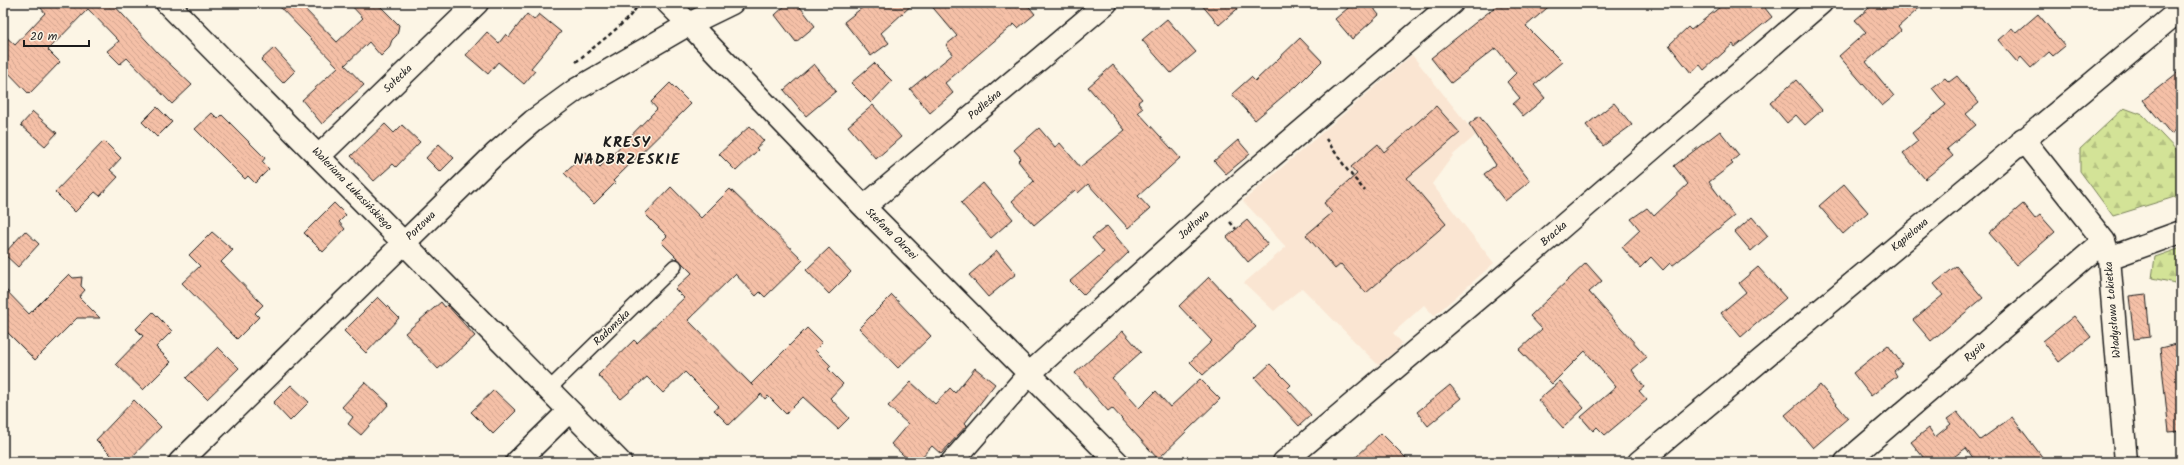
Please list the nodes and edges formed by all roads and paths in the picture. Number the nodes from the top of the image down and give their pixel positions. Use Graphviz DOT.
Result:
graph roads {
  1 [pos="168,3"];
  2 [pos="477,3"];
  3 [pos="668,3"];
  4 [pos="732,3"];
  5 [pos="1106,3"];
  6 [pos="1452,3"];
  7 [pos="1822,3"];
  8 [pos="2181,9"];
  9 [pos="689,24"];
  10 [pos="1323,134"];
  11 [pos="2023,139"];
  12 [pos="319,156"];
  13 [pos="1365,191"];
  14 [pos="864,207"];
  15 [pos="2181,232"];
  16 [pos="404,242"];
  17 [pos="2107,250"];
  18 [pos="675,266"];
  19 [pos="1029,374"];
  20 [pos="548,390"];
  21 [pos="569,411"];
  22 [pos="180,462"];
  23 [pos="517,462"];
  24 [pos="620,462"];
  25 [pos="952,462"];
  26 [pos="1117,462"];
  27 [pos="1284,462"];
  28 [pos="1639,462"];
  29 [pos="1846,462"];
  30 [pos="2126,462"];
  1 -- 12 [label="street, Waleriana Łukasińskiego"];
  2 -- 12 [label="street, Sołecka"];
  3 -- 9 [label="street, Stefana Okrzei"];
  4 -- 9 [label="street, Portowa"];
  5 -- 14 [label="street, Podleśna"];
  6 -- 19 [label="street, Jodłowa"];
  7 -- 27 [label="street, Bracka"];
  8 -- 11 [label="street, Kąpielowa"];
  9 -- 14 [label="street, Stefana Okrzei"];
  9 -- 16 [label="street, Portowa"];
  10 -- 13 [label="path"];
  11 -- 17 [label="street"];
  11 -- 28 [label="street, Kąpielowa"];
  12 -- 16 [label="street, Waleriana Łukasińskiego"];
  14 -- 19 [label="street, Stefana Okrzei"];
  15 -- 17 [label="street"];
  16 -- 20 [label="street, Waleriana Łukasińskiego"];
  16 -- 22 [label="street, Portowa"];
  17 -- 29 [label="street, Rysia"];
  17 -- 30 [label="street, Władysława Łokietka"];
  18 -- 20 [label="lane, Radomska"];
  19 -- 25 [label="street, Jodłowa"];
  19 -- 26 [label="street, Stefana Okrzei"];
  20 -- 21 [label="street, Waleriana Łukasińskiego"];
  21 -- 23 [label="street"];
  21 -- 24 [label="street, Waleriana Łukasińskiego"];
}
